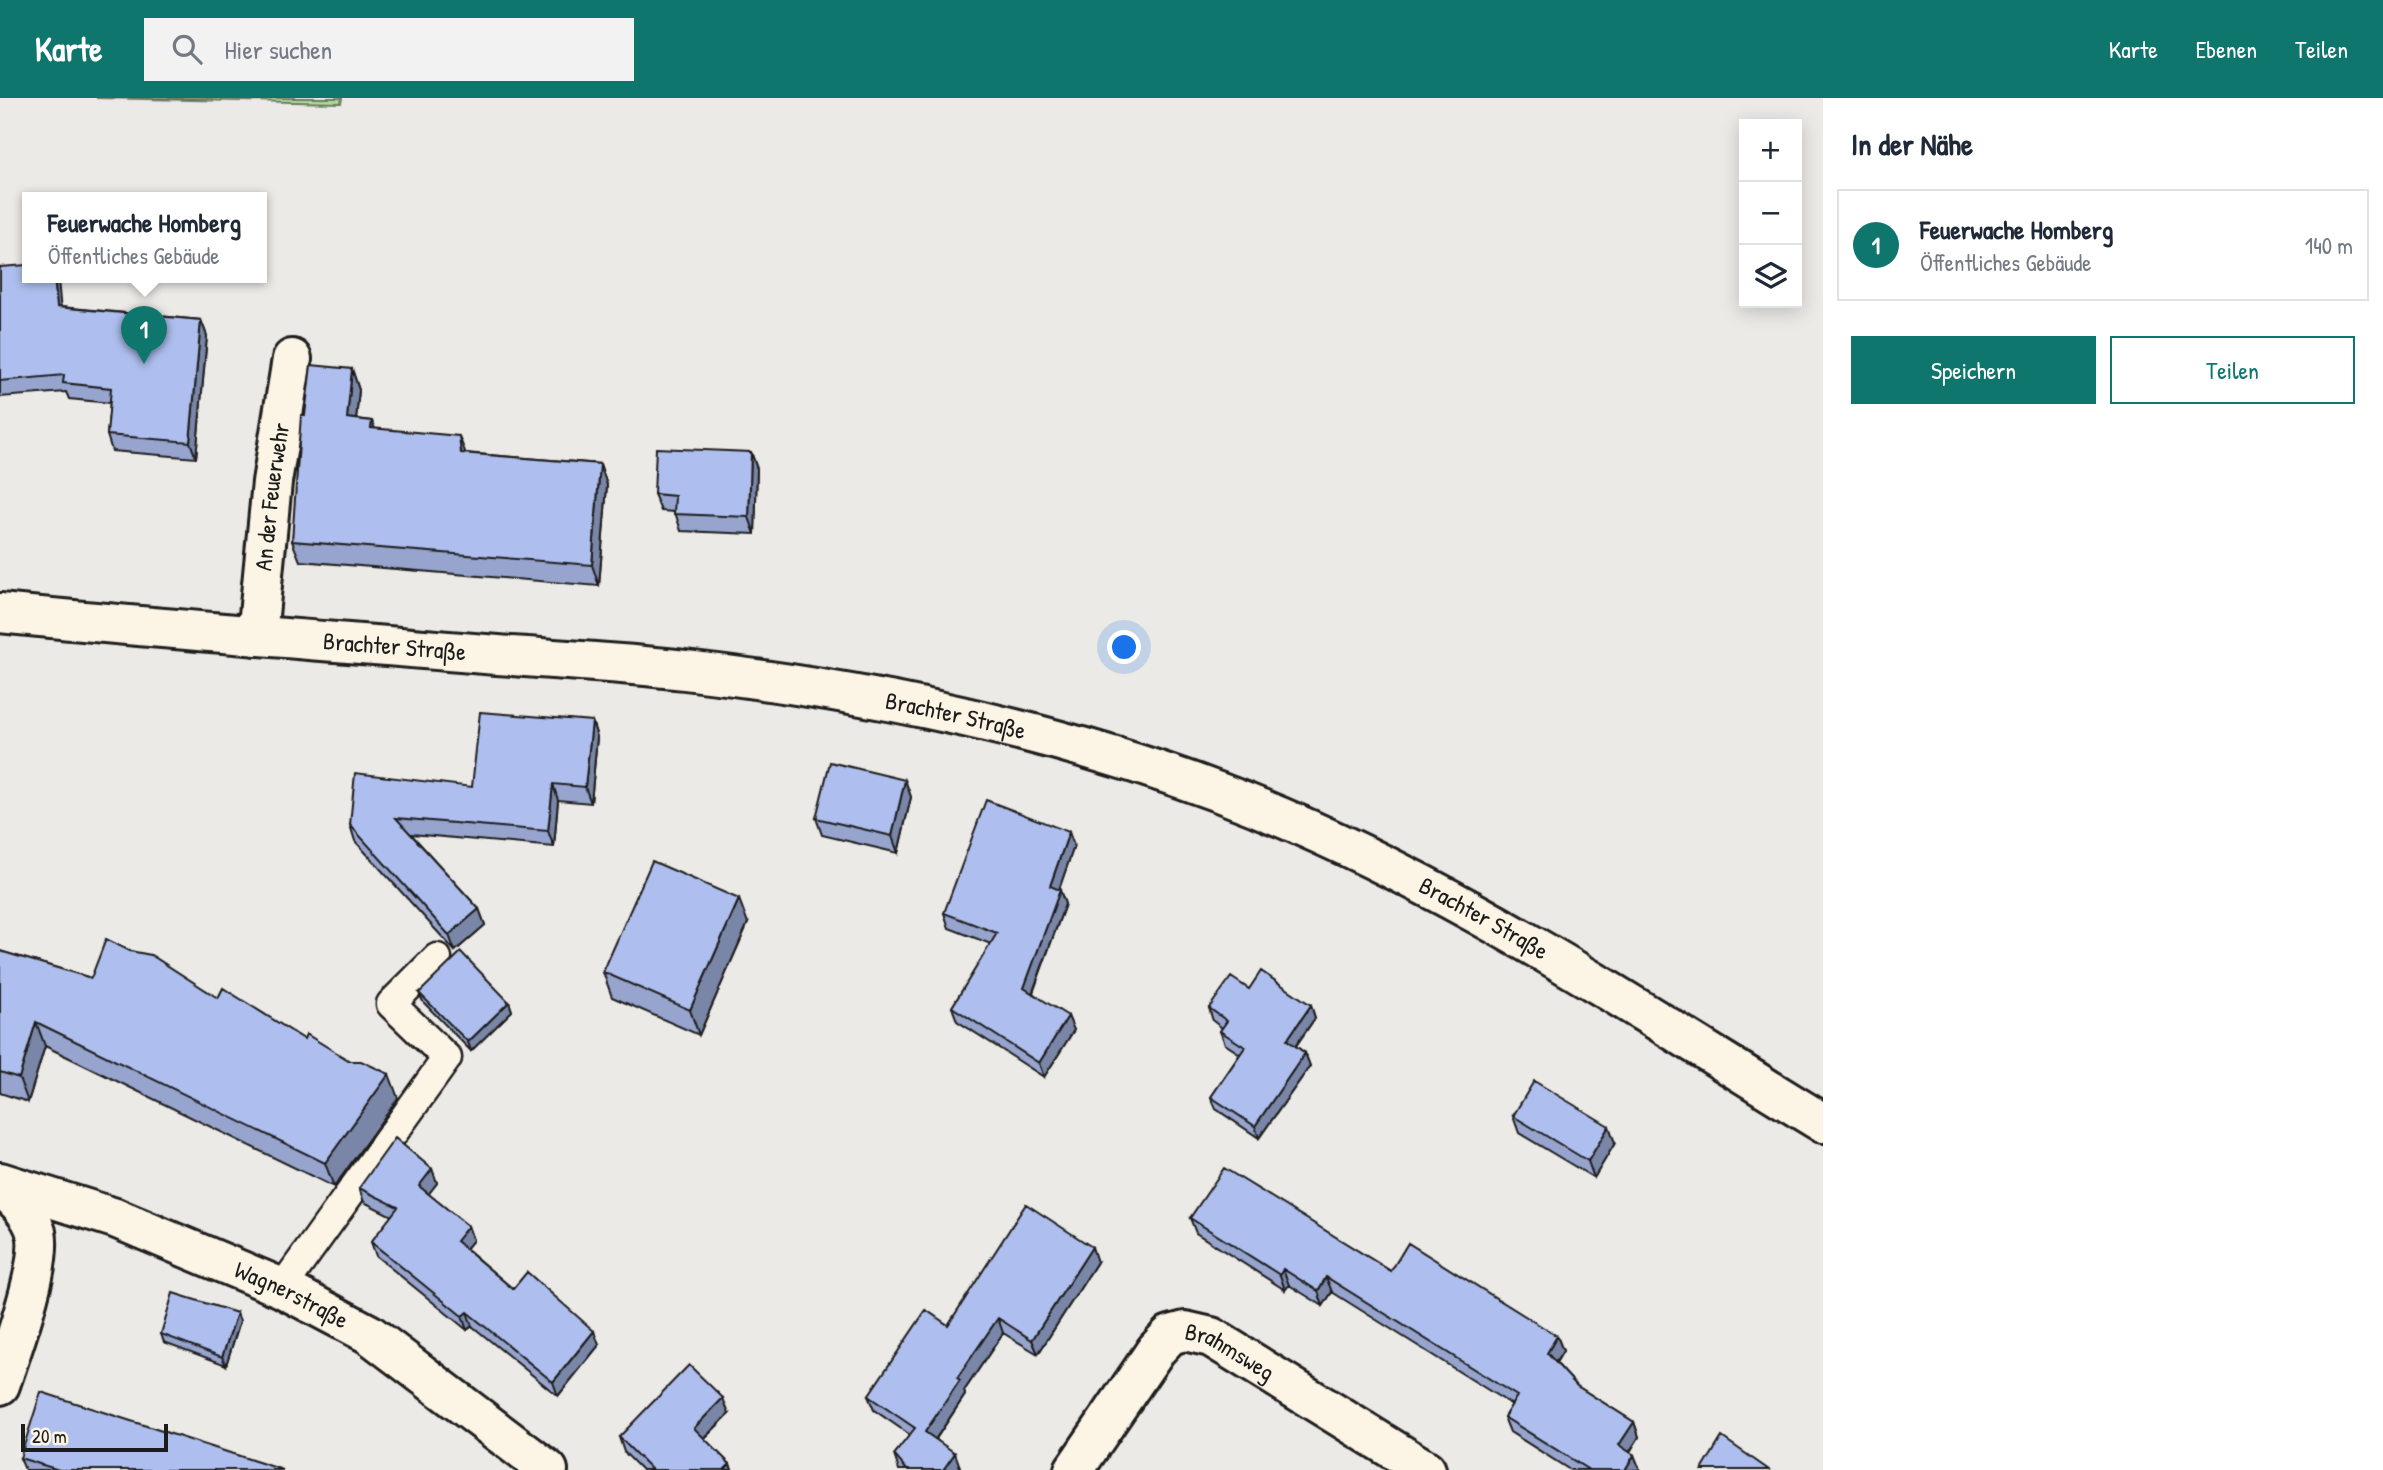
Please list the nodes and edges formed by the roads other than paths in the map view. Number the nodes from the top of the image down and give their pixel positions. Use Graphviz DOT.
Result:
graph roads {
  1 [pos="292,359"];
  2 [pos="0,613"];
  3 [pos="257,636"];
  4 [pos="437,958"];
  5 [pos="1823,1123"];
  6 [pos="0,1184"];
  7 [pos="282,1288"];
  8 [pos="0,1383"];
  9 [pos="548,1470"];
  10 [pos="1074,1470"];
  11 [pos="1426,1470"];
  1 -- 3 [label="main road, An der Feuerwehr"];
  2 -- 3 [label="main road, Brachter Straße"];
  3 -- 5 [label="main road, Brachter Straße"];
  4 -- 7 [label="lane"];
  6 -- 7 [label="main road, Wagnerstraße"];
  6 -- 8 [label="main road"];
  7 -- 9 [label="main road, Wagnerstraße"];
  10 -- 11 [label="main road, Brahmsweg"];
}
